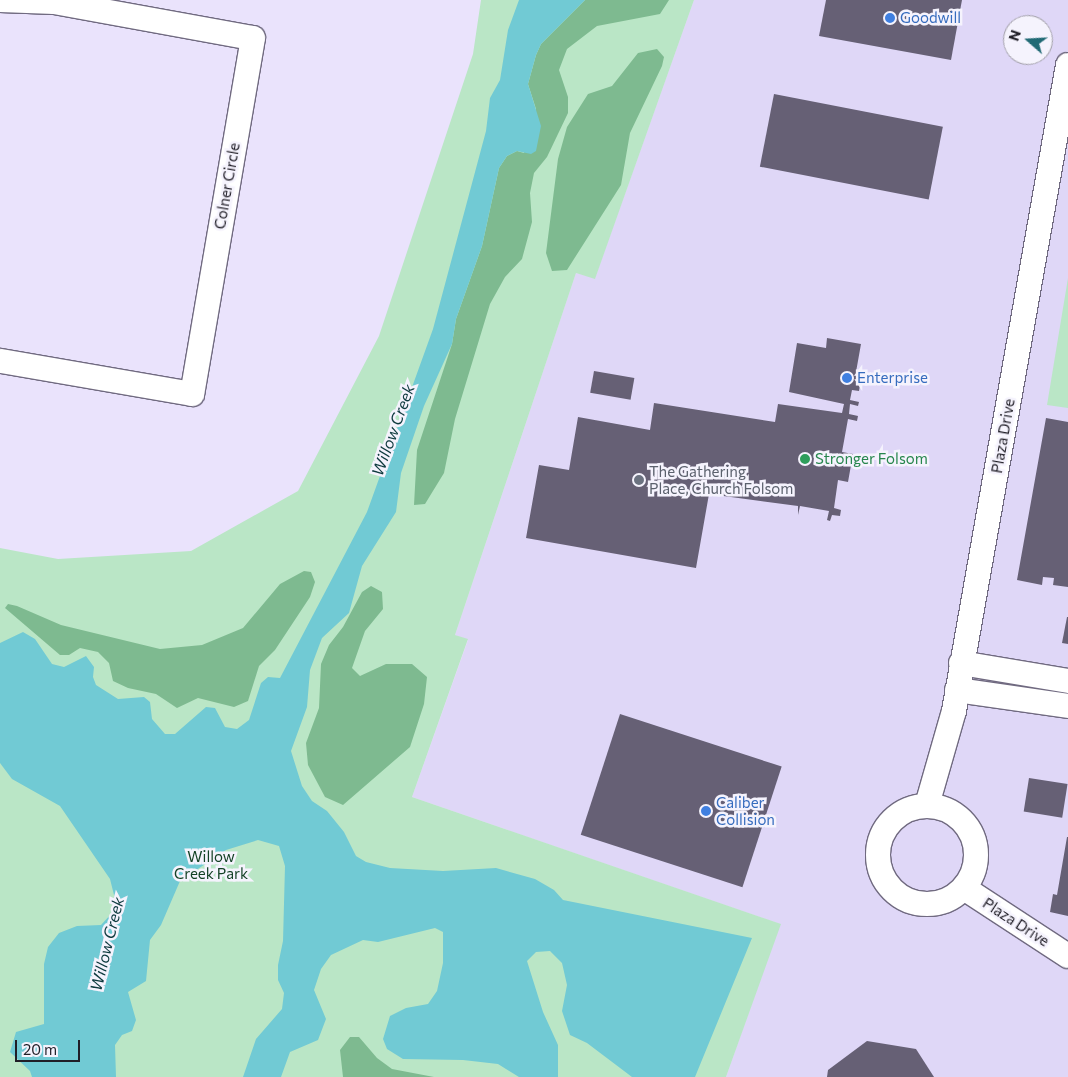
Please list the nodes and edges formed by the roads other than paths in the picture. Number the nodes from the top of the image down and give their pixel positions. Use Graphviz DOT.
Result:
graph roads {
  1 [pos="0,0"];
  2 [pos="1068,65"];
  3 [pos="0,361"];
  4 [pos="961,663"];
  5 [pos="1068,681"];
  6 [pos="957,690"];
  7 [pos="1068,706"];
  8 [pos="927,805"];
  9 [pos="964,888"];
  10 [pos="1068,956"];
  1 -- 3 [label="street, Colner Circle"];
  2 -- 4 [label="street, Plaza Drive"];
  4 -- 5 [label="street"];
  4 -- 6 [label="street, Plaza Drive"];
  6 -- 7 [label="street"];
  6 -- 8 [label="street, Plaza Drive"];
  8 -- 9 [label="street"];
  8 -- 9 [label="street"];
  9 -- 10 [label="street, Plaza Drive"];
}
